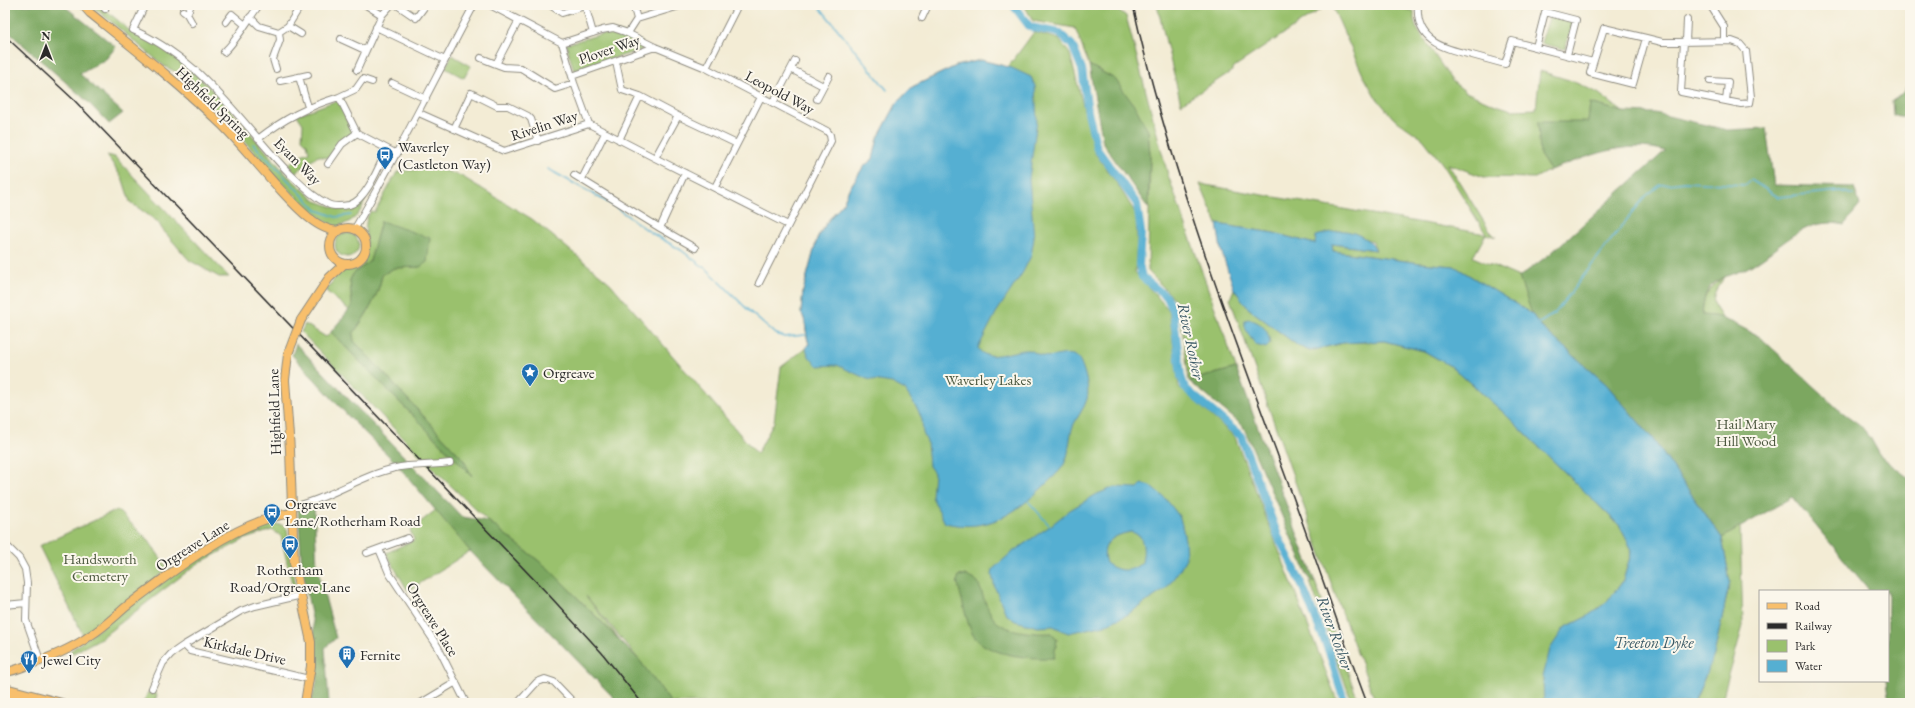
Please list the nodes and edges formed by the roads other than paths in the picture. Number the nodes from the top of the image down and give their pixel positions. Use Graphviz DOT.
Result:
graph roads {
  1 [pos="83,5"];
  2 [pos="145,5"];
  3 [pos="191,5"];
  4 [pos="257,5"];
  5 [pos="301,5"];
  6 [pos="366,5"];
  7 [pos="392,5"];
  8 [pos="397,5"];
  9 [pos="474,5"];
  10 [pos="490,5"];
  11 [pos="550,5"];
  12 [pos="585,5"];
  13 [pos="633,5"];
  14 [pos="683,5"];
  15 [pos="738,5"];
  16 [pos="928,5"];
  17 [pos="1418,5"];
  18 [pos="1710,5"];
  19 [pos="425,6"];
  20 [pos="382,15"];
  21 [pos="250,18"];
  22 [pos="922,18"];
  23 [pos="637,19"];
  24 [pos="519,20"];
  25 [pos="1687,20"];
  26 [pos="226,22"];
  27 [pos="192,23"];
  28 [pos="244,24"];
  29 [pos="288,26"];
  30 [pos="376,27"];
  31 [pos="279,32"];
  32 [pos="593,33"];
  33 [pos="628,33"];
  34 [pos="301,34"];
  35 [pos="1646,38"];
  36 [pos="341,39"];
  37 [pos="1685,41"];
  38 [pos="1724,41"];
  39 [pos="562,43"];
  40 [pos="655,47"];
  41 [pos="1536,47"];
  42 [pos="365,50"];
  43 [pos="224,52"];
  44 [pos="1567,55"];
  45 [pos="481,58"];
  46 [pos="445,60"];
  47 [pos="795,61"];
  48 [pos="616,62"];
  49 [pos="1593,62"];
  50 [pos="496,64"];
  51 [pos="706,68"];
  52 [pos="276,69"];
  53 [pos="791,69"];
  54 [pos="357,70"];
  55 [pos="308,75"];
  56 [pos="572,76"];
  57 [pos="829,76"];
  58 [pos="299,77"];
  59 [pos="280,81"];
  60 [pos="1710,81"];
  61 [pos="372,82"];
  62 [pos="392,83"];
  63 [pos="574,84"];
  64 [pos="824,86"];
  65 [pos="640,96"];
  66 [pos="339,97"];
  67 [pos="761,97"];
  68 [pos="426,99"];
  69 [pos="817,100"];
  70 [pos="1726,101"];
  71 [pos="773,103"];
  72 [pos="308,107"];
  73 [pos="419,113"];
  74 [pos="678,116"];
  75 [pos="589,124"];
  76 [pos="454,129"];
  77 [pos="356,133"];
  78 [pos="605,133"];
  79 [pos="258,139"];
  80 [pos="619,140"];
  81 [pos="538,141"];
  82 [pos="737,144"];
  83 [pos="387,149"];
  84 [pos="397,154"];
  85 [pos="655,158"];
  86 [pos="328,164"];
  87 [pos="685,173"];
  88 [pos="574,174"];
  89 [pos="582,179"];
  90 [pos="716,187"];
  91 [pos="318,224"];
  92 [pos="788,225"];
  93 [pos="660,228"];
  94 [pos="339,230"];
  95 [pos="354,230"];
  96 [pos="330,246"];
  97 [pos="695,248"];
  98 [pos="333,256"];
  99 [pos="344,264"];
  100 [pos="332,274"];
  101 [pos="759,283"];
  102 [pos="450,463"];
  103 [pos="292,510"];
  104 [pos="408,538"];
  105 [pos="5,544"];
  106 [pos="378,549"];
  107 [pos="367,553"];
  108 [pos="302,595"];
  109 [pos="26,604"];
  110 [pos="5,605"];
  111 [pos="184,645"];
  112 [pos="40,660"];
  113 [pos="7,674"];
  114 [pos="309,679"];
  115 [pos="456,682"];
  116 [pos="152,688"];
  117 [pos="6,690"];
  118 [pos="38,703"];
  119 [pos="62,703"];
  120 [pos="305,703"];
  121 [pos="421,703"];
  122 [pos="466,703"];
  123 [pos="518,703"];
  124 [pos="574,703"];
  1 -- 91 [label="main road, Highfield Spring"];
  2 -- 79 [label="street, Eyam Way"];
  3 -- 27 [label="street"];
  4 -- 21 [label="street"];
  5 -- 29 [label="street"];
  6 -- 20 [label="street"];
  7 -- 20 [label="street"];
  8 -- 19 [label="street"];
  9 -- 46 [label="street"];
  10 -- 24 [label="street"];
  11 -- 12 [label="street"];
  12 -- 32 [label="street"];
  13 -- 23 [label="street"];
  14 -- 23 [label="street"];
  15 -- 51 [label="street"];
  16 -- 22 [label="street"];
  17 -- 41 [label="street"];
  18 -- 38 [label="street"];
  20 -- 30 [label="street"];
  21 -- 28 [label="street"];
  21 -- 31 [label="street"];
  23 -- 33 [label="street"];
  24 -- 39 [label="street"];
  24 -- 50 [label="street"];
  25 -- 37 [label="street"];
  26 -- 28 [label="street"];
  28 -- 43 [label="street"];
  29 -- 31 [label="street"];
  29 -- 34 [label="street"];
  30 -- 42 [label="street"];
  30 -- 46 [label="street"];
  31 -- 52 [label="street"];
  32 -- 33 [label="street, Leopold Way"];
  32 -- 39 [label="street, Leopold Way"];
  33 -- 40 [label="street, Leopold Way"];
  35 -- 37 [label="street"];
  35 -- 49 [label="street"];
  35 -- 49 [label="street"];
  36 -- 42 [label="street"];
  37 -- 38 [label="street"];
  37 -- 70 [label="street"];
  38 -- 70 [label="street"];
  39 -- 56 [label="street"];
  40 -- 48 [label="street, Plover Way"];
  40 -- 51 [label="street, Leopold Way"];
  41 -- 44 [label="street"];
  41 -- 44 [label="street"];
  42 -- 54 [label="street"];
  44 -- 49 [label="street"];
  45 -- 50 [label="street"];
  46 -- 68 [label="street"];
  47 -- 53 [label="street"];
  48 -- 56 [label="street, Plover Way"];
  48 -- 65 [label="street"];
  50 -- 63 [label="street"];
  51 -- 67 [label="street, Leopold Way"];
  53 -- 64 [label="street"];
  53 -- 71 [label="street"];
  55 -- 58 [label="street"];
  56 -- 63 [label="street"];
  57 -- 64 [label="street"];
  58 -- 59 [label="street"];
  58 -- 72 [label="street"];
  60 -- 70 [label="street"];
  61 -- 66 [label="street"];
  62 -- 68 [label="street"];
  63 -- 75 [label="street"];
  64 -- 69 [label="street"];
  65 -- 74 [label="street"];
  65 -- 80 [label="street"];
  66 -- 72 [label="street"];
  66 -- 77 [label="street"];
  67 -- 71 [label="street, Leopold Way"];
  67 -- 82 [label="street"];
  68 -- 73 [label="street"];
  71 -- 92 [label="street, Leopold Way"];
  72 -- 79 [label="street"];
  73 -- 76 [label="street, Rivelin Way"];
  73 -- 84 [label="street"];
  74 -- 82 [label="street"];
  74 -- 85 [label="street"];
  75 -- 78 [label="street"];
  75 -- 81 [label="street, Rivelin Way"];
  76 -- 81 [label="street, Rivelin Way"];
  76 -- 81 [label="street"];
  77 -- 83 [label="street"];
  77 -- 86 [label="street"];
  78 -- 80 [label="street"];
  78 -- 89 [label="street"];
  79 -- 83 [label="street, Eyam Way"];
  80 -- 85 [label="street"];
  82 -- 90 [label="street"];
  83 -- 84 [label="street"];
  84 -- 95 [label="street"];
  85 -- 87 [label="street"];
  87 -- 90 [label="street"];
  87 -- 93 [label="street"];
  88 -- 89 [label="street"];
  89 -- 93 [label="street"];
  90 -- 92 [label="street"];
  91 -- 94 [label="main road"];
  91 -- 96 [label="main road"];
  92 -- 101 [label="street, Leopold Way"];
  93 -- 97 [label="street"];
  94 -- 95 [label="main road"];
  94 -- 96 [label="main road"];
  95 -- 99 [label="main road"];
  96 -- 98 [label="main road"];
  98 -- 99 [label="main road"];
  98 -- 100 [label="main road, Highfield Lane"];
  99 -- 100 [label="main road, Highfield Lane"];
  100 -- 103 [label="main road, Highfield Lane, bridge"];
  102 -- 103 [label="street, Orgreave Lane, bridge"];
  103 -- 108 [label="main road, Highfield Lane"];
  103 -- 112 [label="main road, Orgreave Lane"];
  104 -- 106 [label="street"];
  105 -- 109 [label="street"];
  106 -- 107 [label="street"];
  106 -- 115 [label="street, Orgreave Place"];
  108 -- 111 [label="street"];
  108 -- 114 [label="main road, Highfield Lane"];
  109 -- 110 [label="street"];
  109 -- 112 [label="street"];
  111 -- 114 [label="street, Kirkdale Drive"];
  111 -- 116 [label="street, Kirkdale Drive"];
  112 -- 113 [label="main road, Orgreave Lane"];
  113 -- 117 [label="main road, Orgreave Lane"];
  114 -- 120 [label="main road, Highfield Lane"];
  115 -- 121 [label="street"];
  115 -- 122 [label="street, Orgreave Place"];
  117 -- 118 [label="main road"];
  117 -- 119 [label="main road"];
  123 -- 124 [label="street"];
}
